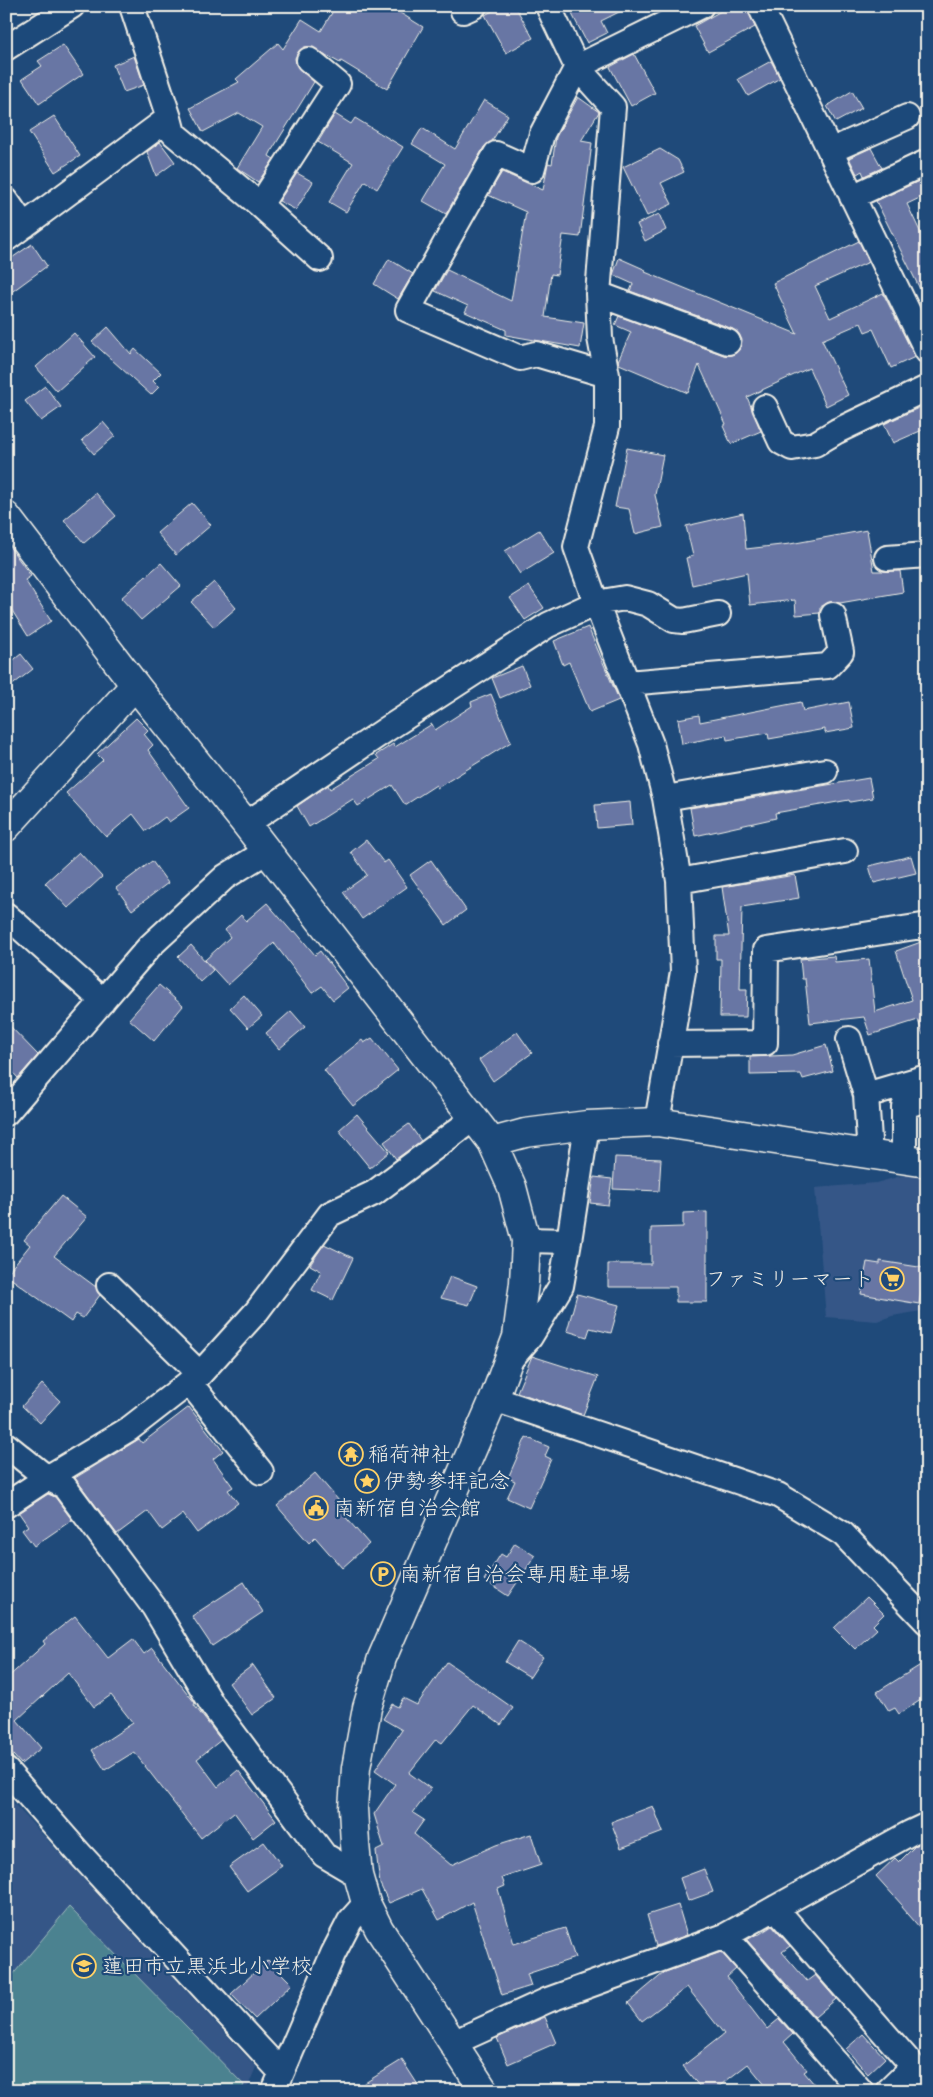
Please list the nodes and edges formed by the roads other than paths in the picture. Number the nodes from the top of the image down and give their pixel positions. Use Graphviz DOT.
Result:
graph roads {
  1 [pos="72,6"];
  2 [pos="132,6"];
  3 [pos="548,6"];
  4 [pos="700,6"];
  5 [pos="760,6"];
  6 [pos="6,48"];
  7 [pos="309,60"];
  8 [pos="577,67"];
  9 [pos="906,117"];
  10 [pos="169,118"];
  11 [pos="830,151"];
  12 [pos="927,162"];
  13 [pos="852,197"];
  14 [pos="6,200"];
  15 [pos="260,205"];
  16 [pos="15,233"];
  17 [pos="320,259"];
  18 [pos="598,294"];
  19 [pos="728,342"];
  20 [pos="927,351"];
  21 [pos="607,375"];
  22 [pos="927,388"];
  23 [pos="765,407"];
  24 [pos="6,516"];
  25 [pos="927,555"];
  26 [pos="887,558"];
  27 [pos="596,604"];
  28 [pos="718,614"];
  29 [pos="833,615"];
  30 [pos="627,683"];
  31 [pos="135,684"];
  32 [pos="825,771"];
  33 [pos="665,798"];
  34 [pos="246,824"];
  35 [pos="6,827"];
  36 [pos="267,851"];
  37 [pos="845,851"];
  38 [pos="679,881"];
  39 [pos="6,915"];
  40 [pos="927,930"];
  41 [pos="103,1001"];
  42 [pos="849,1039"];
  43 [pos="670,1044"];
  44 [pos="927,1077"];
  45 [pos="866,1094"];
  46 [pos="927,1099"];
  47 [pos="6,1113"];
  48 [pos="474,1118"];
  49 [pos="657,1122"];
  50 [pos="587,1125"];
  51 [pos="492,1142"];
  52 [pos="870,1155"];
  53 [pos="916,1161"];
  54 [pos="526,1240"];
  55 [pos="569,1241"];
  56 [pos="109,1285"];
  57 [pos="508,1362"];
  58 [pos="194,1378"];
  59 [pos="494,1399"];
  60 [pos="6,1444"];
  61 [pos="262,1472"];
  62 [pos="47,1478"];
  63 [pos="6,1506"];
  64 [pos="927,1622"];
  65 [pos="6,1770"];
  66 [pos="927,1825"];
  67 [pos="358,1875"];
  68 [pos="366,1903"];
  69 [pos="775,1908"];
  70 [pos="725,1936"];
  71 [pos="453,2043"];
  72 [pos="923,2078"];
  73 [pos="278,2081"];
  74 [pos="484,2091"];
  75 [pos="861,2091"];
  76 [pos="888,2091"];
  1 -- 6 [label="street"];
  2 -- 10 [label="street"];
  3 -- 8 [label="street"];
  4 -- 8 [label="street"];
  5 -- 11 [label="street"];
  7 -- 15 [label="street"];
  8 -- 18 [label="street"];
  8 -- 21 [label="street"];
  9 -- 11 [label="street"];
  10 -- 15 [label="street"];
  10 -- 16 [label="street"];
  11 -- 13 [label="street"];
  12 -- 13 [label="street"];
  13 -- 20 [label="street"];
  14 -- 16 [label="street"];
  15 -- 17 [label="street"];
  18 -- 19 [label="street"];
  18 -- 21 [label="street"];
  21 -- 27 [label="street"];
  22 -- 23 [label="street"];
  24 -- 31 [label="street"];
  25 -- 26 [label="street"];
  27 -- 28 [label="street"];
  27 -- 30 [label="street"];
  27 -- 34 [label="street"];
  29 -- 30 [label="street"];
  30 -- 33 [label="street"];
  31 -- 34 [label="street"];
  31 -- 35 [label="street"];
  32 -- 33 [label="street"];
  33 -- 38 [label="street"];
  34 -- 36 [label="street"];
  36 -- 41 [label="street"];
  36 -- 48 [label="street"];
  37 -- 38 [label="street"];
  38 -- 43 [label="street"];
  39 -- 41 [label="street"];
  40 -- 43 [label="street"];
  41 -- 47 [label="street"];
  42 -- 45 [label="street"];
  43 -- 49 [label="street"];
  44 -- 45 [label="street"];
  45 -- 52 [label="street"];
  46 -- 53 [label="street"];
  48 -- 51 [label="street"];
  48 -- 58 [label="street"];
  49 -- 50 [label="street"];
  49 -- 52 [label="street"];
  50 -- 51 [label="street"];
  50 -- 55 [label="street"];
  51 -- 54 [label="street"];
  52 -- 53 [label="street"];
  54 -- 55 [label="street"];
  54 -- 57 [label="street"];
  55 -- 57 [label="street"];
  56 -- 58 [label="street"];
  57 -- 59 [label="street"];
  58 -- 61 [label="street"];
  58 -- 62 [label="street"];
  59 -- 64 [label="street"];
  59 -- 67 [label="street"];
  60 -- 62 [label="street"];
  62 -- 63 [label="street"];
  62 -- 67 [label="street"];
  65 -- 73 [label="street"];
  66 -- 69 [label="street"];
  67 -- 68 [label="street"];
  68 -- 71 [label="street"];
  68 -- 73 [label="street"];
  69 -- 70 [label="street"];
  69 -- 72 [label="street"];
  70 -- 71 [label="street"];
  70 -- 75 [label="street"];
  71 -- 74 [label="street"];
  72 -- 76 [label="street"];
}
